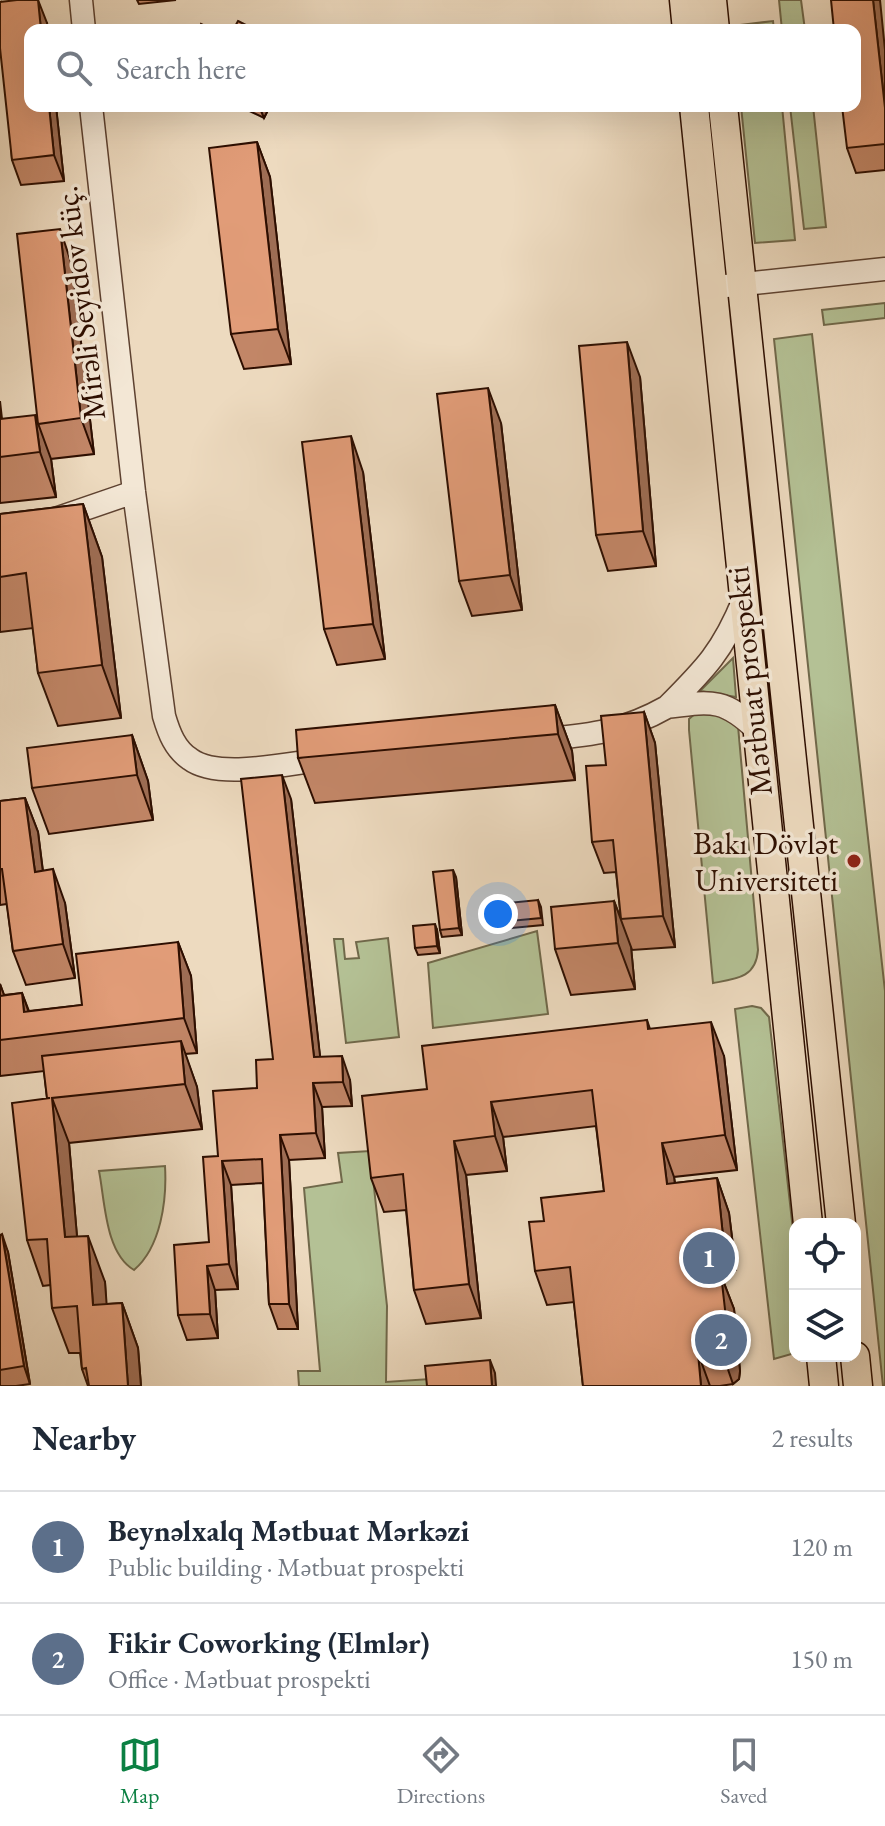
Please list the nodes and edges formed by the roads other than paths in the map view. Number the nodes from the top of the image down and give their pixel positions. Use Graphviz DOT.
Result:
graph roads {
  1 [pos="81,0"];
  2 [pos="684,0"];
  3 [pos="712,0"];
  4 [pos="83,24"];
  5 [pos="686,24"];
  6 [pos="714,24"];
  7 [pos="92,112"];
  8 [pos="695,112"];
  9 [pos="723,112"];
  10 [pos="723,250"];
  11 [pos="885,269"];
  12 [pos="740,284"];
  13 [pos="731,322"];
  14 [pos="134,492"];
  15 [pos="0,538"];
  16 [pos="745,598"];
  17 [pos="667,707"];
  18 [pos="758,731"];
  19 [pos="511,742"];
  20 [pos="357,756"];
  21 [pos="807,1218"];
  22 [pos="840,1218"];
  23 [pos="822,1362"];
  24 [pos="856,1362"];
  25 [pos="824,1386"];
  26 [pos="858,1386"];
  1 -- 4 [label="street"];
  2 -- 5 [label="main road"];
  3 -- 6 [label="main road"];
  7 -- 14 [label="street, Mirəli Seyidov küç."];
  8 -- 10 [label="main road"];
  9 -- 10 [label="main road"];
  10 -- 12 [label="main road"];
  11 -- 12 [label="street"];
  12 -- 13 [label="main road"];
  13 -- 16 [label="main road, Mətbuat prospekti"];
  13 -- 22 [label="main road, Mətbuat prospekti"];
  14 -- 15 [label="street"];
  14 -- 20 [label="street, Mirəli Seyidov küç."];
  16 -- 17 [label="street"];
  16 -- 18 [label="main road, Mətbuat prospekti"];
  17 -- 18 [label="street"];
  17 -- 19 [label="street"];
  18 -- 21 [label="main road, Mətbuat prospekti"];
  23 -- 25 [label="main road"];
  24 -- 26 [label="main road"];
}
